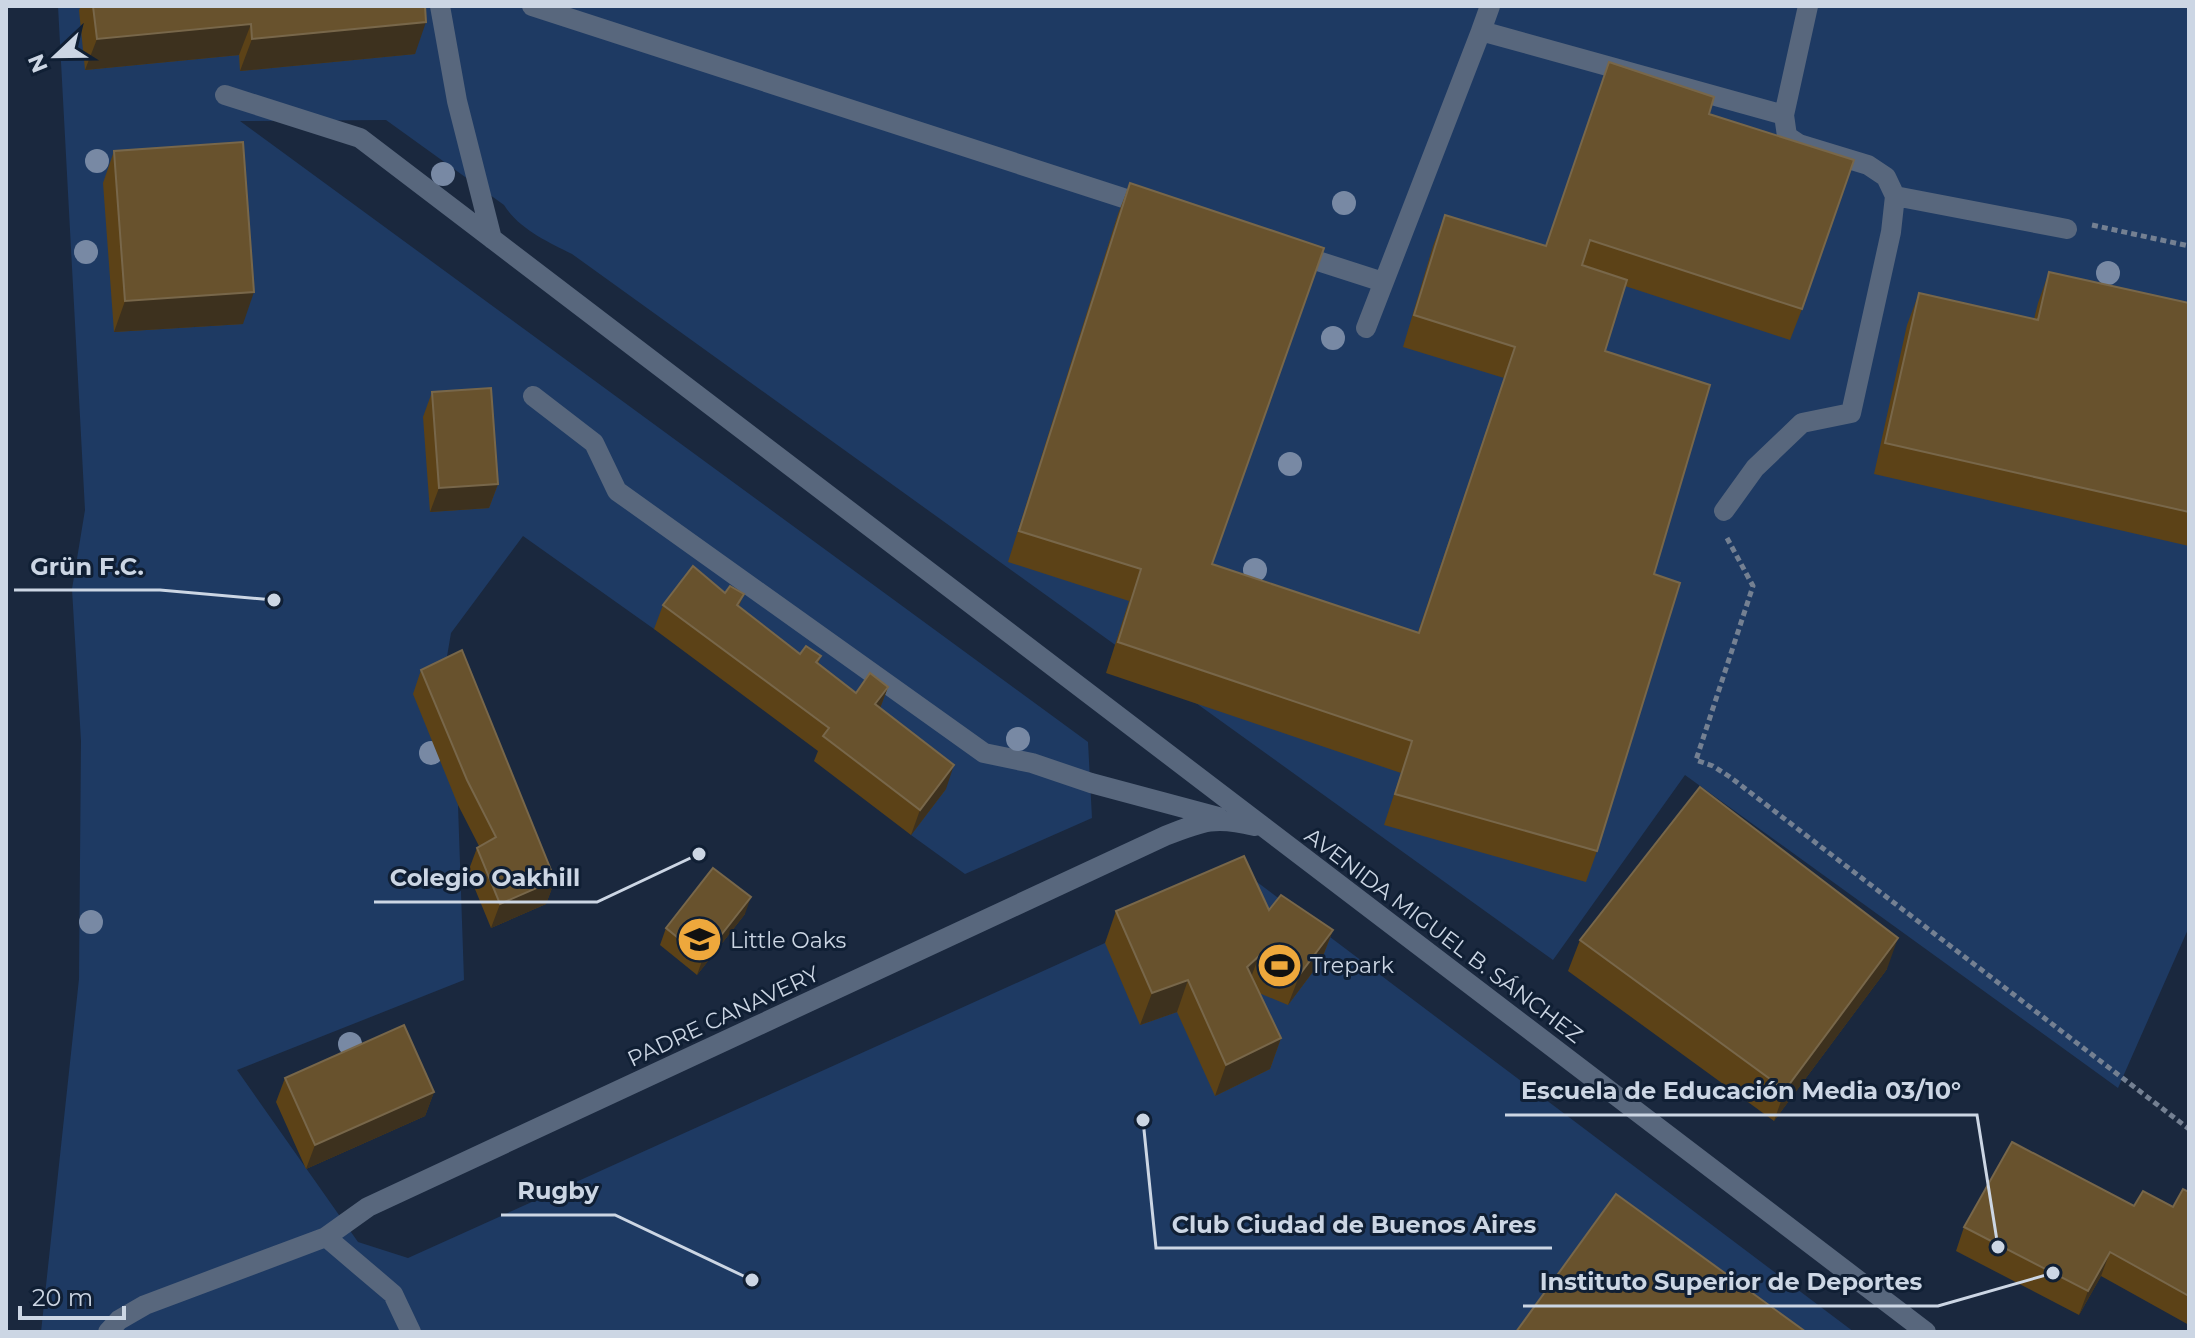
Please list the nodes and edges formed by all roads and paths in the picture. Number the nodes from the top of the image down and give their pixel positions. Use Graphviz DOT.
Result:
graph roads {
  1 [pos="440,6"];
  2 [pos="532,6"];
  3 [pos="1490,6"];
  4 [pos="1808,6"];
  5 [pos="1481,31"];
  6 [pos="225,95"];
  7 [pos="1784,115"];
  8 [pos="1895,196"];
  9 [pos="1171,213"];
  10 [pos="2067,229"];
  11 [pos="492,239"];
  12 [pos="2189,246"];
  13 [pos="1277,248"];
  14 [pos="1383,282"];
  15 [pos="1366,328"];
  16 [pos="533,396"];
  17 [pos="1724,511"];
  18 [pos="1222,819"];
  19 [pos="1276,837"];
  20 [pos="2189,1129"];
  21 [pos="326,1237"];
  22 [pos="108,1332"];
  23 [pos="411,1332"];
  24 [pos="1926,1332"];
  1 -- 11 [label="street"];
  2 -- 9 [label="street"];
  3 -- 5 [label="street"];
  4 -- 7 [label="street"];
  5 -- 7 [label="street"];
  5 -- 14 [label="street"];
  6 -- 11 [label="street, AVENIDA MIGUEL B. SÁNCHEZ"];
  7 -- 8 [label="street"];
  8 -- 10 [label="street"];
  8 -- 17 [label="street"];
  10 -- 12 [label="path"];
  11 -- 19 [label="street, AVENIDA MIGUEL B. SÁNCHEZ"];
  13 -- 14 [label="street"];
  14 -- 15 [label="street"];
  16 -- 18 [label="street"];
  17 -- 20 [label="path"];
  18 -- 19 [label="street, PADRE CANAVERY"];
  18 -- 21 [label="street, PADRE CANAVERY"];
  19 -- 24 [label="street, AVENIDA MIGUEL B. SÁNCHEZ"];
  21 -- 22 [label="street, PADRE CANAVERY"];
  21 -- 23 [label="street"];
}
